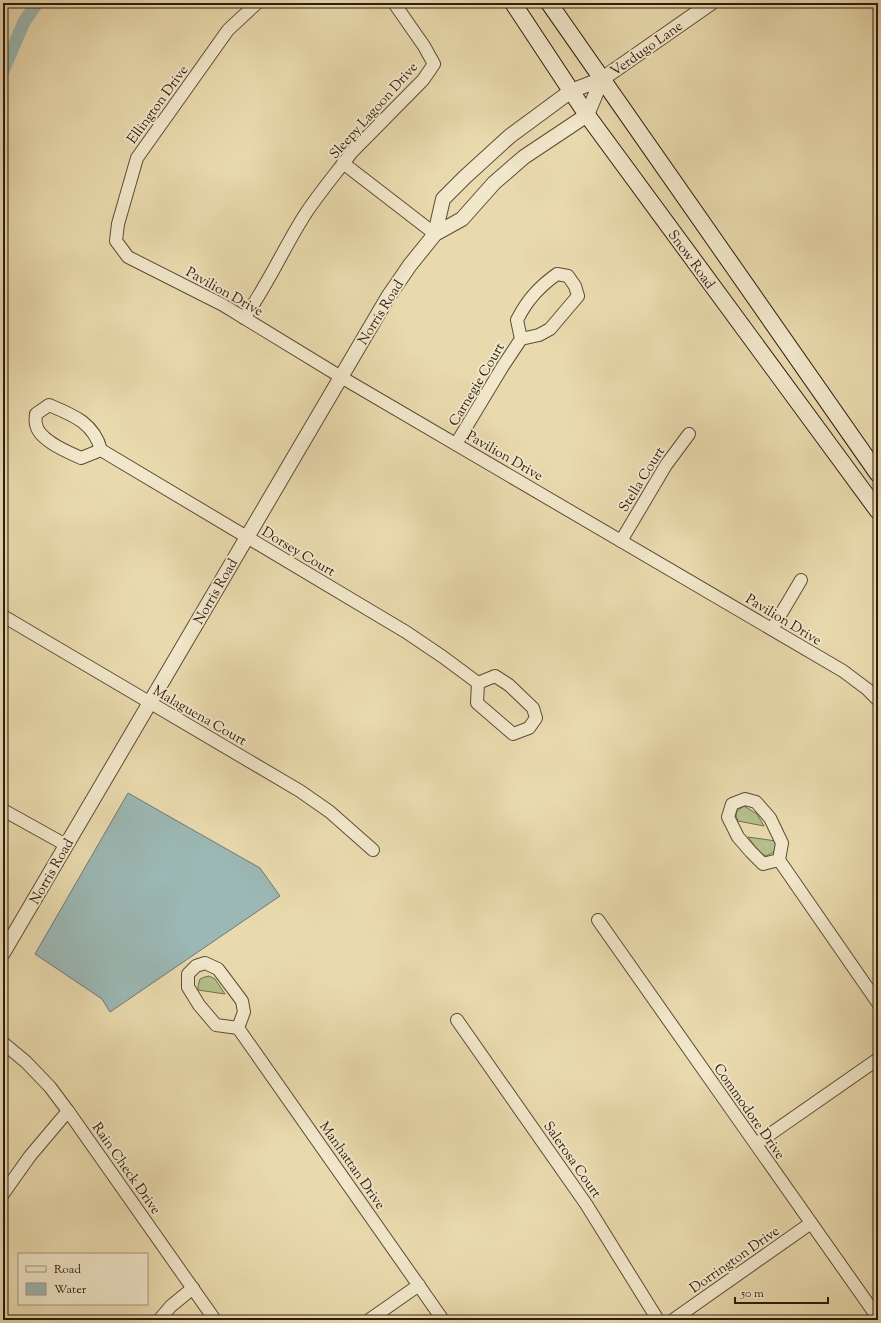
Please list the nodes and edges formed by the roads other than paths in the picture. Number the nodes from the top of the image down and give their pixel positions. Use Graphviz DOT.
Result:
graph roads {
  1 [pos="257,3"];
  2 [pos="394,3"];
  3 [pos="512,3"];
  4 [pos="549,3"];
  5 [pos="711,3"];
  6 [pos="602,79"];
  7 [pos="571,91"];
  8 [pos="587,115"];
  9 [pos="343,163"];
  10 [pos="435,234"];
  11 [pos="116,241"];
  12 [pos="244,318"];
  13 [pos="521,339"];
  14 [pos="341,377"];
  15 [pos="689,434"];
  16 [pos="456,444"];
  17 [pos="101,450"];
  18 [pos="878,474"];
  19 [pos="878,511"];
  20 [pos="246,538"];
  21 [pos="621,541"];
  22 [pos="801,580"];
  23 [pos="3,616"];
  24 [pos="772,629"];
  25 [pos="478,683"];
  26 [pos="878,700"];
  27 [pos="150,703"];
  28 [pos="3,810"];
  29 [pos="66,845"];
  30 [pos="374,850"];
  31 [pos="779,860"];
  32 [pos="598,920"];
  33 [pos="3,953"];
  34 [pos="878,1003"];
  35 [pos="457,1020"];
  36 [pos="238,1028"];
  37 [pos="3,1043"];
  38 [pos="878,1059"];
  39 [pos="68,1111"];
  40 [pos="756,1144"];
  41 [pos="3,1194"];
  42 [pos="811,1223"];
  43 [pos="419,1285"];
  44 [pos="193,1288"];
  45 [pos="878,1318"];
  46 [pos="159,1320"];
  47 [pos="215,1320"];
  48 [pos="369,1320"];
  49 [pos="443,1320"];
  50 [pos="658,1320"];
  51 [pos="673,1320"];
  1 -- 11 [label="street, Ellington Drive"];
  2 -- 9 [label="street, Sleepy Lagoon Drive"];
  3 -- 7 [label="main road, Snow Road"];
  4 -- 6 [label="main road, Snow Road"];
  5 -- 6 [label="street, Verdugo Lane"];
  6 -- 7 [label="street, Norris Road"];
  6 -- 8 [label="street"];
  6 -- 18 [label="main road, Snow Road"];
  7 -- 8 [label="main road, Snow Road"];
  7 -- 10 [label="street, Norris Road"];
  8 -- 10 [label="street, Norris Road"];
  8 -- 19 [label="main road, Snow Road"];
  9 -- 10 [label="street"];
  9 -- 12 [label="street, Sleepy Lagoon Drive"];
  10 -- 14 [label="street, Norris Road"];
  11 -- 12 [label="street, Pavilion Drive"];
  12 -- 14 [label="street, Pavilion Drive"];
  13 -- 13 [label="street, Carnegie Court"];
  13 -- 16 [label="street, Carnegie Court"];
  14 -- 16 [label="street, Pavilion Drive"];
  14 -- 20 [label="street, Norris Road"];
  15 -- 21 [label="street, Stella Court"];
  16 -- 21 [label="street, Pavilion Drive"];
  17 -- 17 [label="street"];
  17 -- 20 [label="street, Dorsey Court"];
  20 -- 25 [label="street, Dorsey Court"];
  20 -- 27 [label="street, Norris Road"];
  21 -- 24 [label="street, Pavilion Drive"];
  22 -- 24 [label="street"];
  23 -- 27 [label="street, Malaguena Court"];
  24 -- 26 [label="street, Pavilion Drive"];
  25 -- 25 [label="street"];
  27 -- 29 [label="street, Norris Road"];
  27 -- 30 [label="street, Malaguena Court"];
  28 -- 29 [label="street"];
  29 -- 33 [label="street, Norris Road"];
  31 -- 31 [label="street"];
  31 -- 34 [label="street"];
  32 -- 40 [label="street, Commodore Drive"];
  35 -- 50 [label="street, Salerosa Court"];
  36 -- 36 [label="street"];
  36 -- 43 [label="street, Manhattan Drive"];
  37 -- 39 [label="street, Rain Check Drive"];
  38 -- 40 [label="street"];
  39 -- 41 [label="street"];
  39 -- 44 [label="street, Rain Check Drive"];
  40 -- 42 [label="street, Commodore Drive"];
  42 -- 45 [label="street, Commodore Drive"];
  42 -- 51 [label="street, Dorrington Drive"];
  43 -- 48 [label="street"];
  43 -- 49 [label="street, Manhattan Drive"];
  44 -- 46 [label="street"];
  44 -- 47 [label="street, Rain Check Drive"];
}
